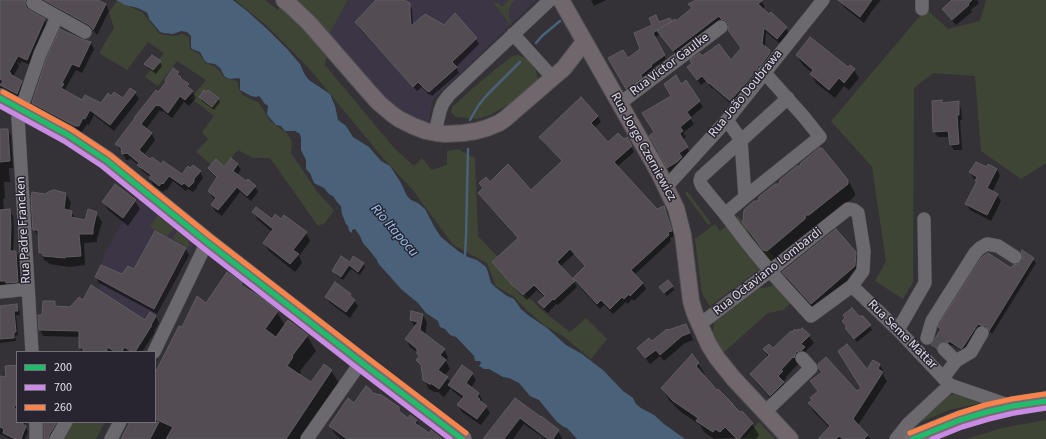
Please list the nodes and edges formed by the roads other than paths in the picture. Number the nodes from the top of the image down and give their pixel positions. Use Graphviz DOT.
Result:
graph roads {
  1 [pos="284,0"];
  2 [pos="550,0"];
  3 [pos="561,0"];
  4 [pos="823,0"];
  5 [pos="33,3"];
  6 [pos="57,17"];
  7 [pos="721,27"];
  8 [pos="85,32"];
  9 [pos="513,34"];
  10 [pos="584,42"];
  11 [pos="601,71"];
  12 [pos="764,72"];
  13 [pos="558,73"];
  14 [pos="0,98"];
  15 [pos="788,98"];
  16 [pos="619,104"];
  17 [pos="21,109"];
  18 [pos="727,120"];
  19 [pos="436,128"];
  20 [pos="741,140"];
  21 [pos="666,187"];
  22 [pos="745,197"];
  23 [pos="725,214"];
  24 [pos="924,219"];
  25 [pos="208,242"];
  26 [pos="1015,257"];
  27 [pos="770,271"];
  28 [pos="852,286"];
  29 [pos="28,289"];
  30 [pos="0,292"];
  31 [pos="699,325"];
  32 [pos="898,330"];
  33 [pos="982,333"];
  34 [pos="944,349"];
  35 [pos="32,351"];
  36 [pos="154,351"];
  37 [pos="918,352"];
  38 [pos="802,358"];
  39 [pos="956,361"];
  40 [pos="361,362"];
  41 [pos="947,381"];
  42 [pos="1046,401"];
  43 [pos="1013,406"];
  44 [pos="765,412"];
  45 [pos="36,423"];
  46 [pos="65,423"];
  47 [pos="120,423"];
  48 [pos="36,439"];
  49 [pos="56,439"];
  50 [pos="112,439"];
  51 [pos="307,439"];
  52 [pos="462,439"];
  53 [pos="790,439"];
  54 [pos="896,439"];
  55 [pos="913,439"];
  1 -- 13 [label="main road"];
  2 -- 9 [label="street"];
  3 -- 10 [label="main road, Rua Jorge Czerniewicz"];
  4 -- 12 [label="street, Rua João Doubrawa"];
  5 -- 6 [label="street"];
  6 -- 8 [label="street"];
  6 -- 17 [label="street, Rua Padre Francken"];
  7 -- 16 [label="street, Rua Victor Gaulke"];
  9 -- 13 [label="street"];
  9 -- 19 [label="street"];
  10 -- 11 [label="main road, Rua Jorge Czerniewicz"];
  10 -- 13 [label="main road"];
  11 -- 13 [label="main road"];
  11 -- 16 [label="main road, Rua Jorge Czerniewicz"];
  12 -- 15 [label="street"];
  12 -- 18 [label="street, Rua João Doubrawa"];
  14 -- 17 [label="highway"];
  15 -- 20 [label="street"];
  15 -- 22 [label="street"];
  16 -- 21 [label="main road, Rua Jorge Czerniewicz"];
  17 -- 25 [label="highway"];
  17 -- 29 [label="street, Rua Padre Francken"];
  18 -- 20 [label="street"];
  18 -- 21 [label="street, Rua João Doubrawa"];
  20 -- 22 [label="street"];
  20 -- 23 [label="street"];
  21 -- 31 [label="main road, Rua Jorge Czerniewicz"];
  22 -- 23 [label="street"];
  23 -- 27 [label="street"];
  24 -- 32 [label="street"];
  25 -- 36 [label="street"];
  25 -- 40 [label="highway"];
  26 -- 37 [label="street"];
  27 -- 28 [label="street"];
  27 -- 28 [label="street, Rua Octaviano Lombardi"];
  27 -- 31 [label="street, Rua Octaviano Lombardi"];
  28 -- 32 [label="street, Rua Seme Mattar"];
  29 -- 30 [label="street"];
  29 -- 35 [label="street, Rua Padre Francken"];
  31 -- 44 [label="main road, Rua Jorge Czerniewicz"];
  32 -- 37 [label="street, Rua Seme Mattar"];
  33 -- 39 [label="street"];
  34 -- 39 [label="street"];
  37 -- 41 [label="street, Rua Seme Mattar"];
  38 -- 44 [label="street"];
  39 -- 41 [label="street"];
  40 -- 51 [label="street"];
  40 -- 52 [label="highway"];
  41 -- 43 [label="street, Rua Seme Mattar"];
  41 -- 54 [label="street"];
  42 -- 43 [label="highway"];
  43 -- 55 [label="highway"];
  44 -- 53 [label="main road, Rua Jorge Czerniewicz"];
  45 -- 48 [label="street"];
  46 -- 49 [label="street"];
  47 -- 50 [label="street"];
}
